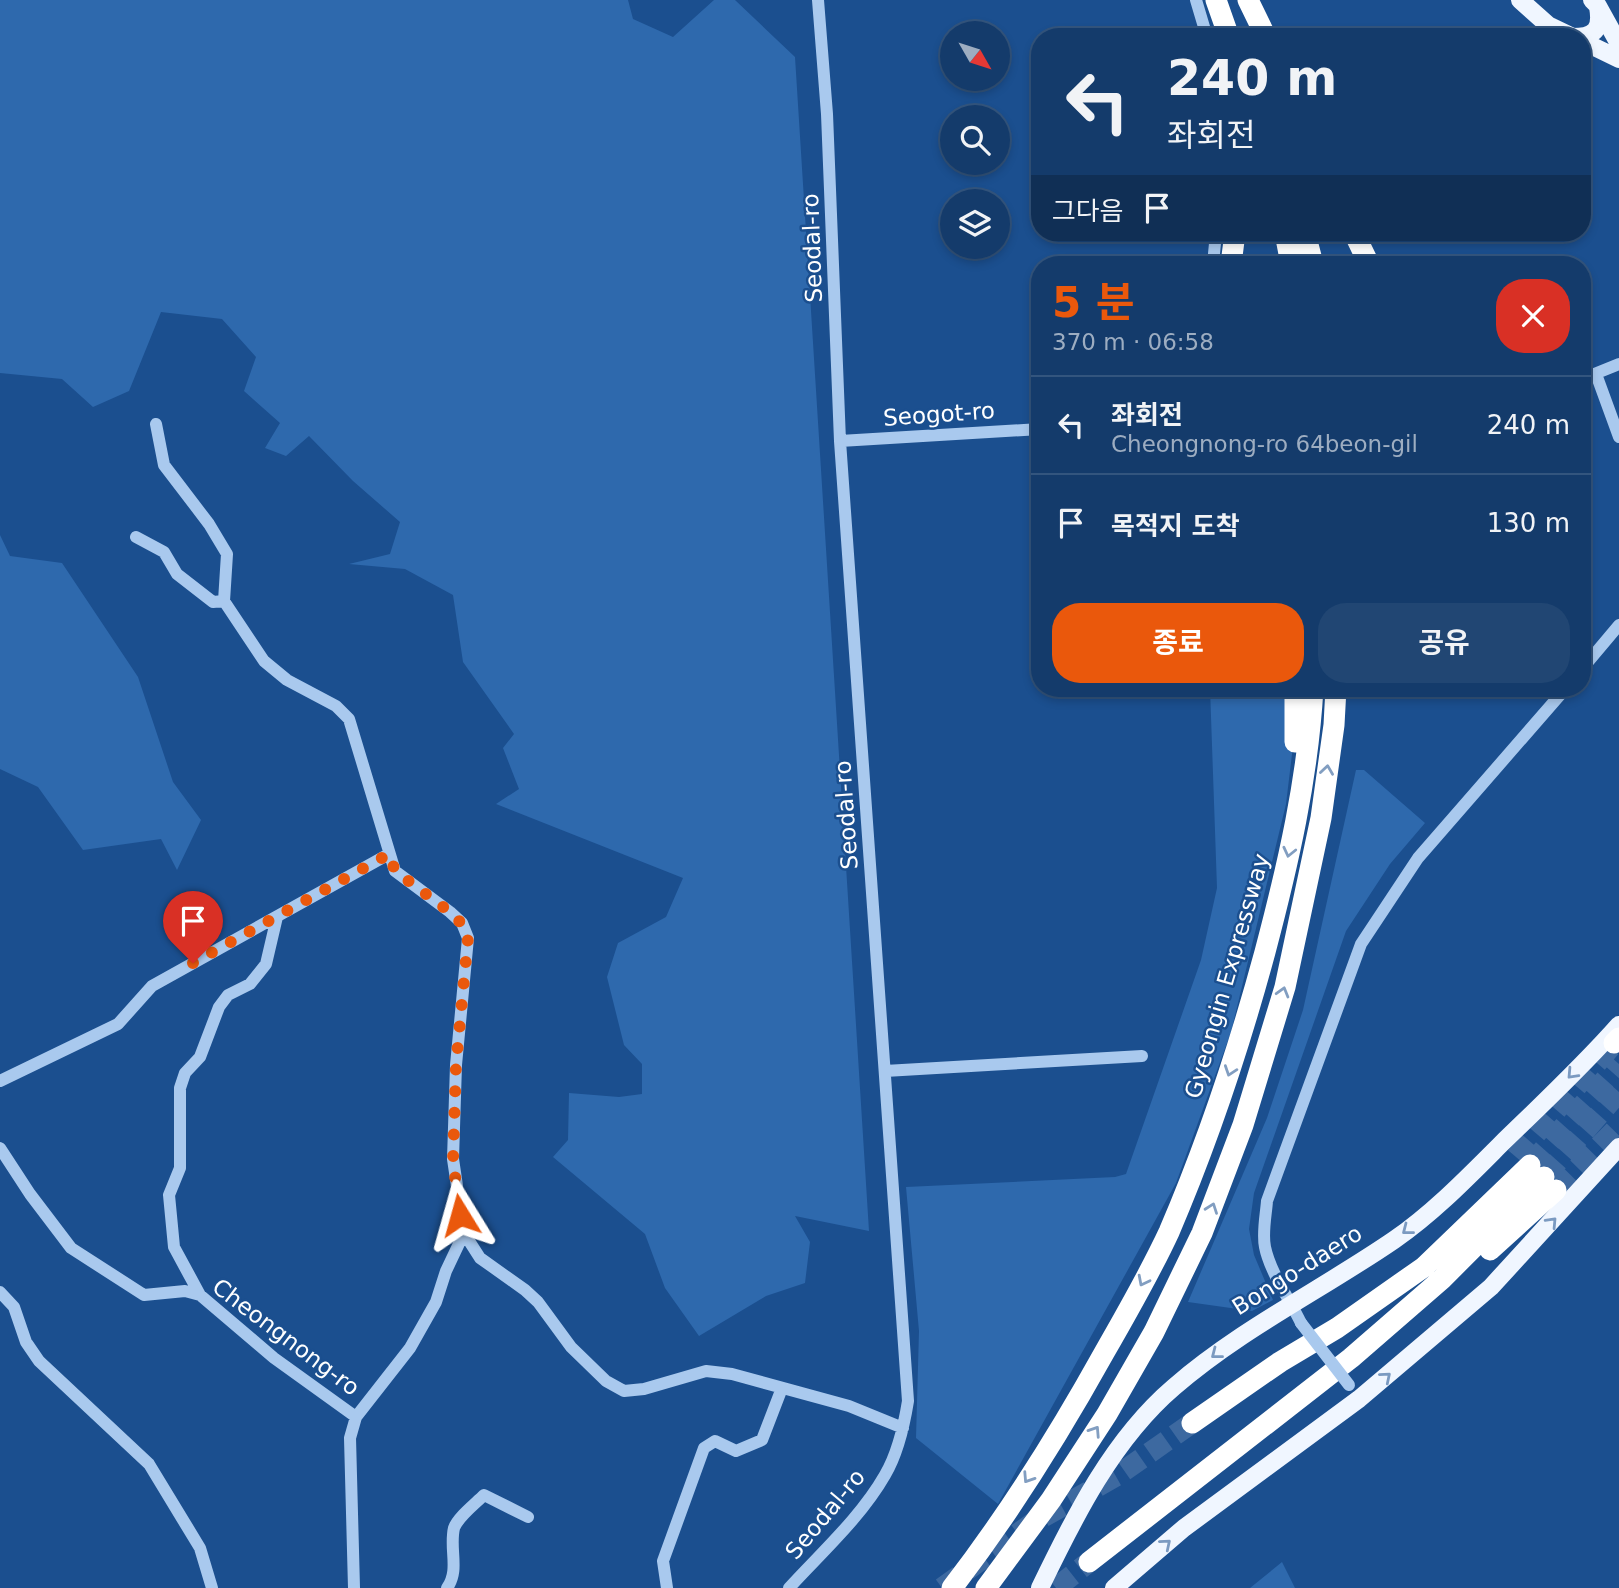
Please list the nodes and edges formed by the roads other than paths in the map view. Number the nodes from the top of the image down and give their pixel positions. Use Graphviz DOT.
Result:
graph roads {
  1 [pos="818,0"];
  2 [pos="1196,0"];
  3 [pos="1239,0"];
  4 [pos="1248,0"];
  5 [pos="1520,0"];
  6 [pos="1595,3"];
  7 [pos="1205,28"];
  8 [pos="1249,28"];
  9 [pos="1262,28"];
  10 [pos="1554,28"];
  11 [pos="1591,34"];
  12 [pos="1619,44"];
  13 [pos="1591,45"];
  14 [pos="1619,59"];
  15 [pos="1619,364"];
  16 [pos="1597,374"];
  17 [pos="1591,376"];
  18 [pos="156,425"];
  19 [pos="1031,430"];
  20 [pos="1619,437"];
  21 [pos="840,442"];
  22 [pos="136,537"];
  23 [pos="225,601"];
  24 [pos="1619,625"];
  25 [pos="1591,658"];
  26 [pos="1296,697"];
  27 [pos="1313,697"];
  28 [pos="1336,697"];
  29 [pos="1558,697"];
  30 [pos="1298,815"];
  31 [pos="389,854"];
  32 [pos="277,917"];
  33 [pos="1617,1035"];
  34 [pos="1142,1056"];
  35 [pos="885,1071"];
  36 [pos="0,1081"];
  37 [pos="0,1147"];
  38 [pos="1619,1147"];
  39 [pos="464,1233"];
  40 [pos="0,1292"];
  41 [pos="200,1295"];
  42 [pos="1292,1303"];
  43 [pos="782,1388"];
  44 [pos="1354,1392"];
  45 [pos="356,1417"];
  46 [pos="1192,1423"];
  47 [pos="903,1428"];
  48 [pos="528,1517"];
  49 [pos="1089,1562"];
  50 [pos="212,1588"];
  51 [pos="354,1588"];
  52 [pos="447,1588"];
  53 [pos="667,1588"];
  54 [pos="789,1588"];
  55 [pos="953,1588"];
  56 [pos="986,1588"];
  57 [pos="1040,1588"];
  58 [pos="1114,1588"];
  1 -- 21 [label="street, Seodal-ro"];
  2 -- 7 [label="street"];
  3 -- 8 [label="highway"];
  4 -- 9 [label="highway"];
  5 -- 10 [label="main road"];
  6 -- 11 [label="main road"];
  6 -- 12 [label="main road"];
  13 -- 14 [label="main road"];
  15 -- 16 [label="street"];
  16 -- 17 [label="street"];
  16 -- 20 [label="street"];
  18 -- 23 [label="street"];
  19 -- 21 [label="street, Seogot-ro"];
  21 -- 35 [label="street, Seodal-ro"];
  22 -- 23 [label="street"];
  23 -- 31 [label="street"];
  24 -- 25 [label="street"];
  26 -- 30 [label="highway"];
  27 -- 30 [label="highway, Gyeongin Expressway"];
  56 -- 28 [label="highway, one-way"];
  29 -- 42 [label="street"];
  30 -- 55 [label="highway, Gyeongin Expressway, one-way"];
  31 -- 32 [label="street"];
  31 -- 39 [label="street"];
  32 -- 36 [label="street"];
  32 -- 41 [label="street"];
  33 -- 42 [label="main road, Bongo-daero, one-way"];
  34 -- 35 [label="street"];
  35 -- 47 [label="street, Seodal-ro"];
  37 -- 41 [label="street, Cheongnong-ro"];
  44 -- 38 [label="main road, one-way"];
  39 -- 43 [label="street"];
  39 -- 45 [label="street"];
  40 -- 50 [label="street"];
  41 -- 45 [label="street, Cheongnong-ro"];
  42 -- 44 [label="street, bridge"];
  42 -- 57 [label="main road, Bongo-daero, one-way"];
  43 -- 47 [label="street"];
  43 -- 53 [label="street"];
  58 -- 44 [label="main road, one-way"];
  45 -- 51 [label="street, Cheongnong-ro"];
  46 -- 49 [label="highway"];
  47 -- 54 [label="street, Seodal-ro"];
  48 -- 52 [label="street"];
}
